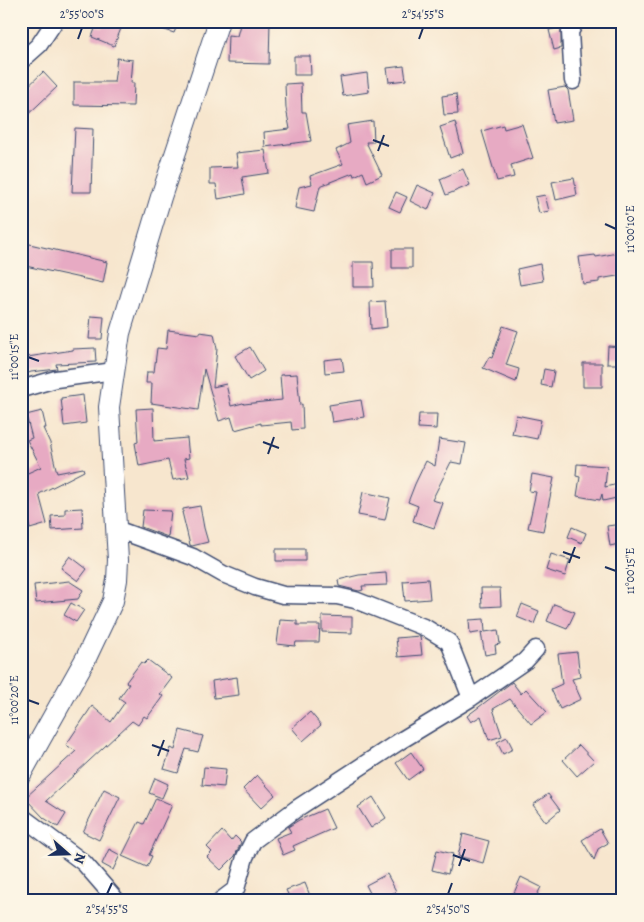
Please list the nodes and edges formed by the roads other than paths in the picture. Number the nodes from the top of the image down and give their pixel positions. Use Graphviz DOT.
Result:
graph roads {
  1 [pos="55,21"];
  2 [pos="219,21"];
  3 [pos="576,21"];
  4 [pos="21,61"];
  5 [pos="573,81"];
  6 [pos="114,371"];
  7 [pos="21,389"];
  8 [pos="116,529"];
  9 [pos="536,649"];
  10 [pos="472,698"];
  11 [pos="21,774"];
  12 [pos="21,816"];
  13 [pos="116,901"];
  14 [pos="220,901"];
  1 -- 4 [label="street"];
  2 -- 6 [label="main road"];
  3 -- 5 [label="street"];
  6 -- 7 [label="street"];
  6 -- 8 [label="main road"];
  8 -- 10 [label="street"];
  8 -- 11 [label="main road"];
  9 -- 10 [label="street"];
  10 -- 14 [label="street"];
  12 -- 13 [label="street"];
}
